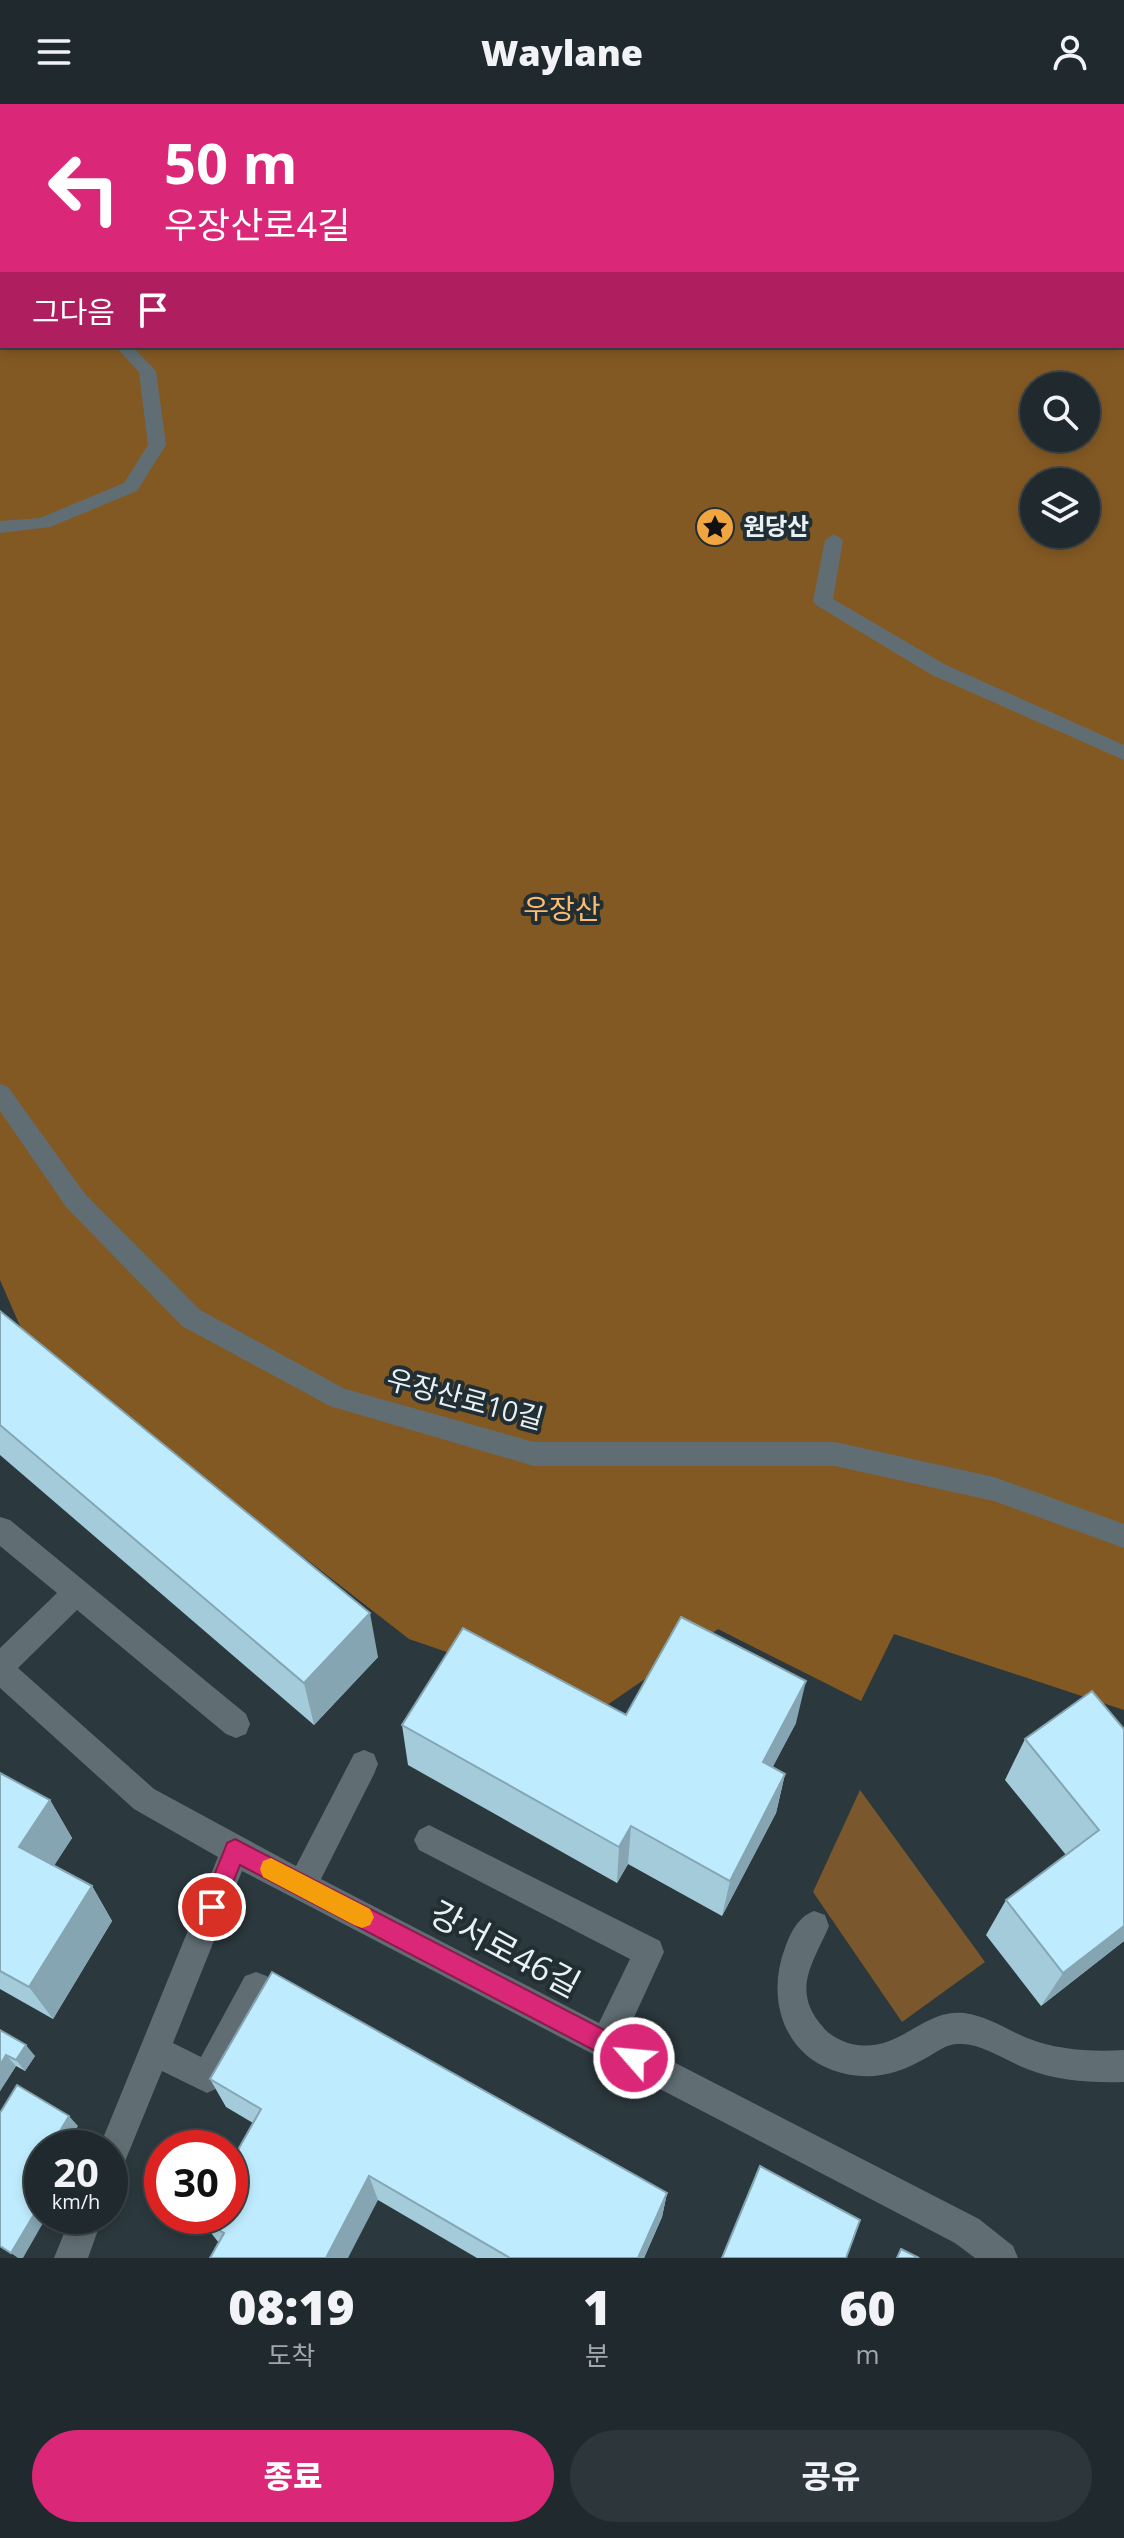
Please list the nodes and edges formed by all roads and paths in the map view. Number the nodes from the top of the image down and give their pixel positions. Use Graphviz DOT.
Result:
graph roads {
  1 [pos="125,348"];
  2 [pos="0,527"];
  3 [pos="834,540"];
  4 [pos="1124,753"];
  5 [pos="0,1093"];
  6 [pos="0,1529"];
  7 [pos="1124,1536"];
  8 [pos="77,1592"];
  9 [pos="0,1668"];
  10 [pos="236,1724"];
  11 [pos="364,1764"];
  12 [pos="429,1840"];
  13 [pos="235,1851"];
  14 [pos="302,1885"];
  15 [pos="814,1926"];
  16 [pos="256,1987"];
  17 [pos="606,2044"];
  18 [pos="154,2050"];
  19 [pos="1124,2066"];
  20 [pos="122,2130"];
  21 [pos="80,2234"];
  22 [pos="71,2258"];
  23 [pos="1001,2258"];
  1 -- 2 [label="street"];
  3 -- 4 [label="street"];
  5 -- 7 [label="street, 우장산로10길"];
  6 -- 8 [label="street"];
  8 -- 9 [label="street"];
  8 -- 10 [label="street"];
  9 -- 13 [label="street, 강서로46길"];
  11 -- 14 [label="street"];
  12 -- 17 [label="street"];
  13 -- 14 [label="street, 강서로46길"];
  13 -- 18 [label="street"];
  14 -- 17 [label="street, 강서로46길"];
  15 -- 19 [label="street"];
  16 -- 18 [label="street"];
  17 -- 23 [label="street, 강서로46길"];
  18 -- 20 [label="street"];
  21 -- 22 [label="street"];
}
